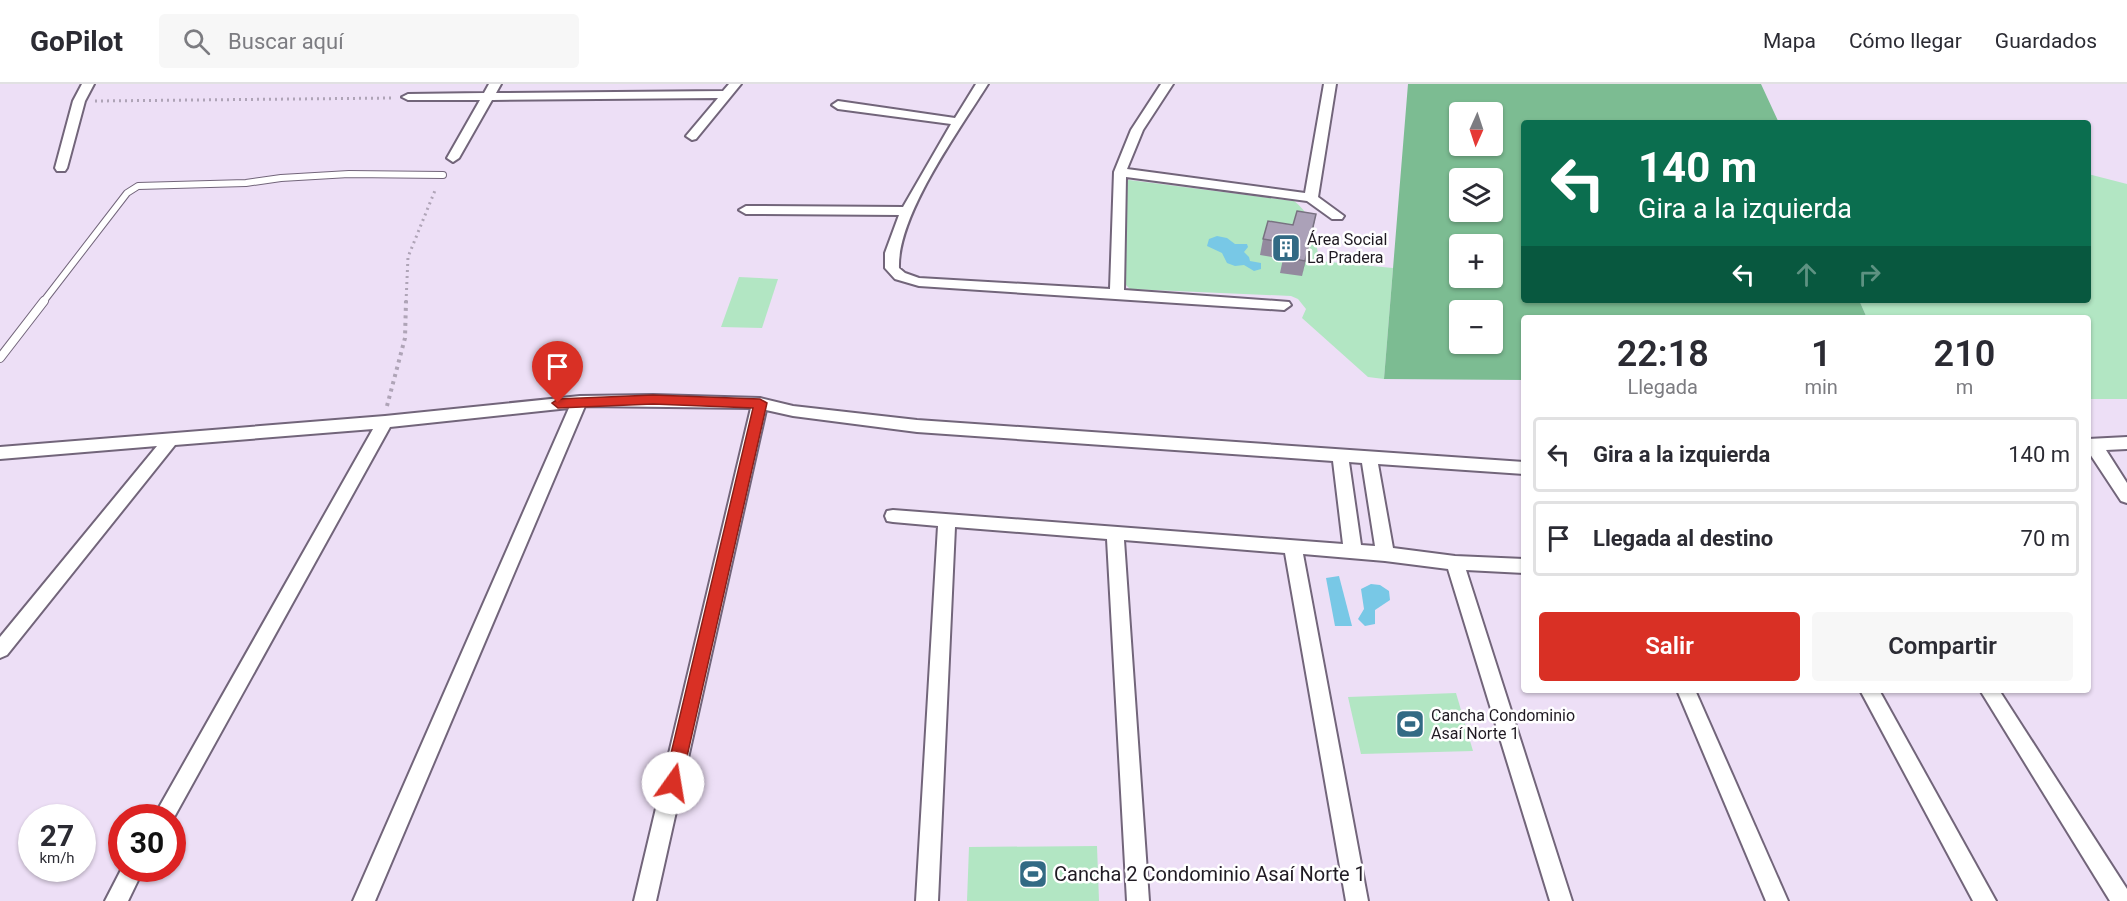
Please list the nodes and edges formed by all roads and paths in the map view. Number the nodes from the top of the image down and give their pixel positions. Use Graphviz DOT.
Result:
graph roads {
  1 [pos="88,84"];
  2 [pos="495,84"];
  3 [pos="735,84"];
  4 [pos="982,84"];
  5 [pos="1167,84"];
  6 [pos="1330,84"];
  7 [pos="727,94"];
  8 [pos="408,97"];
  9 [pos="488,97"];
  10 [pos="79,101"];
  11 [pos="838,105"];
  12 [pos="959,122"];
  13 [pos="692,136"];
  14 [pos="453,158"];
  15 [pos="61,168"];
  16 [pos="1120,172"];
  17 [pos="443,175"];
  18 [pos="1311,198"];
  19 [pos="746,210"];
  20 [pos="906,211"];
  21 [pos="1337,216"];
  22 [pos="1117,294"];
  23 [pos="1284,305"];
  24 [pos="0,358"];
  25 [pos="580,401"];
  26 [pos="760,403"];
  27 [pos="385,422"];
  28 [pos="169,441"];
  29 [pos="2127,443"];
  30 [pos="2091,445"];
  31 [pos="0,453"];
  32 [pos="1340,456"];
  33 [pos="1369,458"];
  34 [pos="1521,468"];
  35 [pos="2127,497"];
  36 [pos="893,516"];
  37 [pos="947,520"];
  38 [pos="1115,533"];
  39 [pos="1293,548"];
  40 [pos="1353,552"];
  41 [pos="1385,554"];
  42 [pos="1455,563"];
  43 [pos="1521,566"];
  44 [pos="0,650"];
  45 [pos="1687,693"];
  46 [pos="1871,693"];
  47 [pos="1991,693"];
  48 [pos="171,804"];
  49 [pos="126,882"];
  50 [pos="116,901"];
  51 [pos="364,901"];
  52 [pos="645,901"];
  53 [pos="927,901"];
  54 [pos="1138,901"];
  55 [pos="1357,901"];
  56 [pos="1561,901"];
  57 [pos="1777,901"];
  58 [pos="1985,901"];
  59 [pos="2122,901"];
  1 -- 10 [label="street"];
  2 -- 9 [label="street"];
  3 -- 7 [label="street"];
  4 -- 12 [label="street"];
  5 -- 16 [label="street"];
  6 -- 18 [label="street"];
  7 -- 9 [label="street"];
  7 -- 13 [label="street"];
  8 -- 9 [label="street"];
  8 -- 10 [label="path"];
  9 -- 14 [label="street"];
  10 -- 15 [label="street"];
  11 -- 12 [label="street"];
  12 -- 20 [label="street"];
  16 -- 18 [label="street"];
  16 -- 22 [label="street"];
  17 -- 24 [label="lane"];
  17 -- 27 [label="path"];
  18 -- 21 [label="street"];
  19 -- 20 [label="street"];
  20 -- 22 [label="street"];
  22 -- 23 [label="street"];
  25 -- 26 [label="street"];
  25 -- 27 [label="street"];
  25 -- 51 [label="street"];
  26 -- 32 [label="street"];
  26 -- 52 [label="street"];
  27 -- 28 [label="street"];
  27 -- 48 [label="street"];
  28 -- 31 [label="street"];
  28 -- 44 [label="street"];
  29 -- 30 [label="street"];
  30 -- 35 [label="street"];
  32 -- 33 [label="street"];
  32 -- 40 [label="street"];
  33 -- 34 [label="street"];
  33 -- 41 [label="street"];
  36 -- 37 [label="street"];
  37 -- 38 [label="street"];
  37 -- 53 [label="street"];
  38 -- 39 [label="street"];
  38 -- 54 [label="street"];
  39 -- 40 [label="street"];
  39 -- 55 [label="street"];
  40 -- 41 [label="street"];
  41 -- 42 [label="street"];
  42 -- 43 [label="street"];
  42 -- 56 [label="street"];
  45 -- 57 [label="street"];
  46 -- 58 [label="street"];
  47 -- 59 [label="street"];
  49 -- 50 [label="street"];
}
